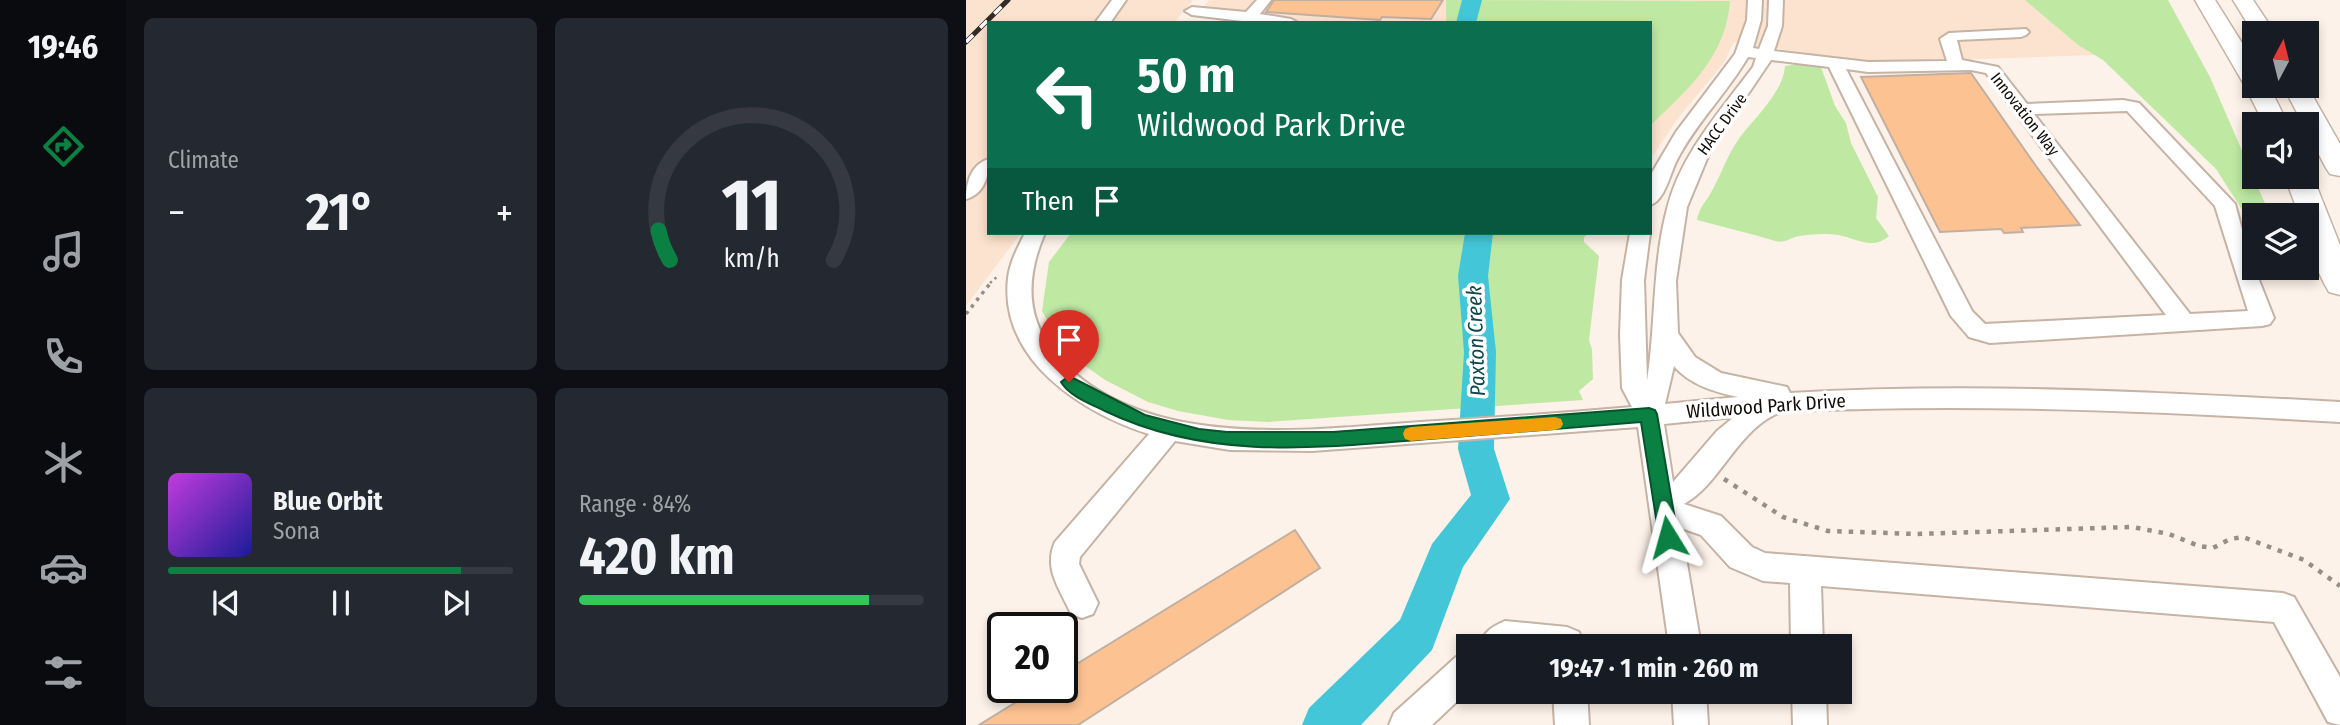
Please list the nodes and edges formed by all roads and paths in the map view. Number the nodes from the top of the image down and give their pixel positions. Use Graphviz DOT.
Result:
graph roads {
  1 [pos="1119,0"];
  2 [pos="1264,0"];
  3 [pos="1755,0"];
  4 [pos="1776,0"];
  5 [pos="2206,0"];
  6 [pos="2243,0"];
  7 [pos="1192,11"];
  8 [pos="1250,17"];
  9 [pos="1103,21"];
  10 [pos="1277,21"];
  11 [pos="2256,21"];
  12 [pos="2021,32"];
  13 [pos="1744,52"];
  14 [pos="1767,55"];
  15 [pos="2242,61"];
  16 [pos="1836,65"];
  17 [pos="1956,65"];
  18 [pos="2302,98"];
  19 [pos="2023,109"];
  20 [pos="987,168"];
  21 [pos="2340,168"];
  22 [pos="2304,189"];
  23 [pos="966,194"];
  24 [pos="1652,195"];
  25 [pos="1640,235"];
  26 [pos="1030,243"];
  27 [pos="2340,284"];
  28 [pos="966,314"];
  29 [pos="2184,323"];
  30 [pos="1666,333"];
  31 [pos="1820,401"];
  32 [pos="1768,405"];
  33 [pos="2340,412"];
  34 [pos="1649,414"];
  35 [pos="1168,429"];
  36 [pos="1718,476"];
  37 [pos="1664,506"];
  38 [pos="1805,571"];
  39 [pos="2340,586"];
  40 [pos="1082,603"];
  41 [pos="1683,634"];
  42 [pos="1807,634"];
  43 [pos="1456,680"];
  44 [pos="1571,704"];
  45 [pos="1690,704"];
  46 [pos="1809,704"];
  47 [pos="2340,710"];
  48 [pos="1406,725"];
  49 [pos="1572,725"];
  50 [pos="1691,725"];
  51 [pos="1810,725"];
  1 -- 9 [label="street"];
  2 -- 8 [label="street"];
  3 -- 13 [label="street, HACC Drive"];
  4 -- 14 [label="street, HACC Drive"];
  5 -- 15 [label="highway"];
  6 -- 11 [label="highway"];
  7 -- 8 [label="street"];
  8 -- 10 [label="street"];
  12 -- 17 [label="street"];
  13 -- 14 [label="street, Innovation Way"];
  13 -- 24 [label="street, HACC Drive"];
  14 -- 16 [label="street, Innovation Way"];
  14 -- 30 [label="street, HACC Drive"];
  16 -- 17 [label="street, Innovation Way"];
  16 -- 29 [label="street"];
  17 -- 19 [label="street, Innovation Way"];
  18 -- 21 [label="highway"];
  19 -- 29 [label="street, Innovation Way"];
  19 -- 29 [label="street"];
  20 -- 23 [label="street"];
  22 -- 27 [label="highway"];
  25 -- 34 [label="street"];
  26 -- 28 [label="path"];
  26 -- 35 [label="street, Wildwood Park Drive"];
  30 -- 31 [label="street"];
  30 -- 34 [label="street, HACC Drive"];
  31 -- 32 [label="street, Wildwood Park Drive"];
  31 -- 33 [label="street, Wildwood Park Drive"];
  32 -- 34 [label="street, Wildwood Park Drive"];
  32 -- 37 [label="street"];
  34 -- 35 [label="street, Wildwood Park Drive"];
  34 -- 37 [label="street"];
  35 -- 40 [label="street"];
  36 -- 39 [label="path"];
  37 -- 38 [label="street"];
  37 -- 41 [label="street"];
  38 -- 42 [label="street"];
  38 -- 47 [label="street"];
  43 -- 48 [label="street"];
  44 -- 49 [label="street"];
  45 -- 50 [label="street"];
  46 -- 51 [label="street"];
}
